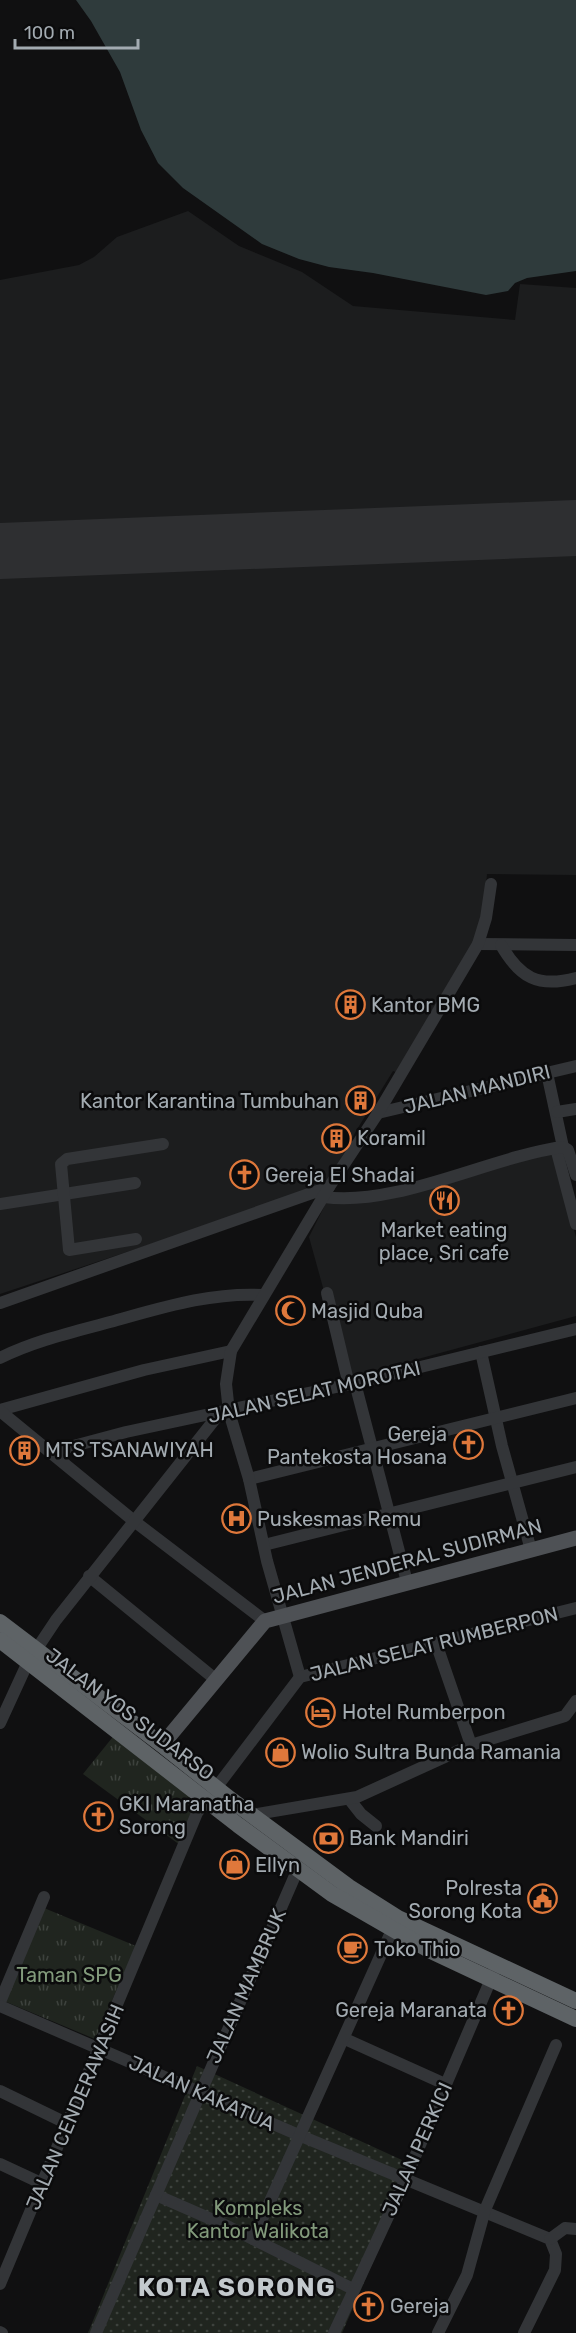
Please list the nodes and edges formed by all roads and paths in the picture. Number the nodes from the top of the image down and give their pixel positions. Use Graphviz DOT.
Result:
graph roads {
  1 [pos="491,884"];
  2 [pos="478,944"];
  3 [pos="501,945"];
  4 [pos="576,945"];
  5 [pos="576,978"];
  6 [pos="576,1066"];
  7 [pos="546,1073"];
  8 [pos="576,1109"];
  9 [pos="557,1112"];
  10 [pos="378,1113"];
  11 [pos="576,1137"];
  12 [pos="163,1144"];
  13 [pos="560,1144"];
  14 [pos="576,1175"];
  15 [pos="135,1183"];
  16 [pos="326,1192"];
  17 [pos="64,1194"];
  18 [pos="0,1204"];
  19 [pos="576,1224"];
  20 [pos="136,1239"];
  21 [pos="327,1293"];
  22 [pos="263,1295"];
  23 [pos="0,1303"];
  24 [pos="576,1329"];
  25 [pos="231,1351"];
  26 [pos="481,1352"];
  27 [pos="0,1358"];
  28 [pos="352,1384"];
  29 [pos="576,1398"];
  30 [pos="0,1410"];
  31 [pos="224,1413"];
  32 [pos="496,1418"];
  33 [pos="371,1447"];
  34 [pos="51,1452"];
  35 [pos="576,1467"];
  36 [pos="249,1479"];
  37 [pos="511,1482"];
  38 [pos="388,1513"];
  39 [pos="134,1521"];
  40 [pos="576,1538"];
  41 [pos="264,1545"];
  42 [pos="531,1550"];
  43 [pos="89,1576"];
  44 [pos="407,1582"];
  45 [pos="576,1608"];
  46 [pos="281,1615"];
  47 [pos="265,1621"];
  48 [pos="0,1622"];
  49 [pos="0,1640"];
  50 [pos="436,1643"];
  51 [pos="32,1656"];
  52 [pos="300,1677"];
  53 [pos="215,1679"];
  54 [pos="576,1701"];
  55 [pos="0,1723"];
  56 [pos="162,1745"];
  57 [pos="471,1745"];
  58 [pos="210,1793"];
  59 [pos="350,1800"];
  60 [pos="251,1815"];
  61 [pos="376,1826"];
  62 [pos="297,1871"];
  63 [pos="44,1898"];
  64 [pos="392,1930"];
  65 [pos="495,1972"];
  66 [pos="554,1990"];
  67 [pos="576,1991"];
  68 [pos="576,2001"];
  69 [pos="0,2004"];
  70 [pos="576,2019"];
  71 [pos="345,2038"];
  72 [pos="556,2045"];
  73 [pos="100,2049"];
  74 [pos="445,2084"];
  75 [pos="0,2091"];
  76 [pos="199,2091"];
  77 [pos="68,2124"];
  78 [pos="301,2136"];
  79 [pos="0,2164"];
  80 [pos="405,2180"];
  81 [pos="43,2184"];
  82 [pos="156,2195"];
  83 [pos="486,2210"];
  84 [pos="576,2229"];
  85 [pos="254,2239"];
  86 [pos="550,2239"];
  87 [pos="0,2284"];
  88 [pos="353,2289"];
  89 [pos="96,2333"];
  90 [pos="334,2333"];
  91 [pos="438,2333"];
  92 [pos="524,2333"];
  1 -- 2 [label="street"];
  2 -- 3 [label="street"];
  2 -- 10 [label="street"];
  3 -- 4 [label="street"];
  3 -- 5 [label="street"];
  6 -- 7 [label="street, JALAN MANDIRI"];
  7 -- 9 [label="street"];
  7 -- 10 [label="street, JALAN MANDIRI"];
  8 -- 9 [label="street"];
  9 -- 13 [label="street"];
  10 -- 16 [label="street"];
  11 -- 13 [label="street"];
  12 -- 17 [label="street"];
  13 -- 14 [label="street"];
  13 -- 16 [label="street"];
  13 -- 19 [label="street"];
  15 -- 17 [label="street"];
  16 -- 22 [label="street"];
  16 -- 23 [label="street"];
  17 -- 18 [label="street"];
  17 -- 20 [label="street"];
  21 -- 28 [label="street"];
  22 -- 25 [label="street"];
  22 -- 27 [label="street"];
  24 -- 26 [label="street, JALAN SELAT MOROTAI"];
  25 -- 30 [label="street"];
  25 -- 31 [label="street"];
  26 -- 28 [label="street, JALAN SELAT MOROTAI"];
  26 -- 32 [label="street"];
  28 -- 31 [label="street, JALAN SELAT MOROTAI"];
  28 -- 33 [label="street"];
  29 -- 32 [label="street"];
  30 -- 34 [label="street"];
  31 -- 34 [label="street, JALAN SELAT MOROTAI"];
  31 -- 36 [label="street"];
  31 -- 39 [label="street"];
  32 -- 33 [label="street"];
  32 -- 37 [label="street"];
  33 -- 36 [label="street"];
  33 -- 38 [label="street"];
  34 -- 39 [label="street"];
  35 -- 37 [label="street"];
  36 -- 41 [label="street"];
  37 -- 38 [label="street"];
  37 -- 42 [label="street"];
  38 -- 41 [label="street"];
  38 -- 44 [label="street"];
  39 -- 43 [label="street"];
  39 -- 47 [label="street"];
  40 -- 42 [label="main road, JALAN JENDERAL SUDIRMAN"];
  41 -- 46 [label="street"];
  42 -- 44 [label="main road, JALAN JENDERAL SUDIRMAN"];
  43 -- 51 [label="street"];
  43 -- 53 [label="street"];
  44 -- 46 [label="main road, JALAN JENDERAL SUDIRMAN"];
  45 -- 50 [label="street, JALAN SELAT RUMBERPON"];
  46 -- 47 [label="main road, JALAN JENDERAL SUDIRMAN"];
  46 -- 52 [label="street"];
  47 -- 53 [label="main road, JALAN JENDERAL SUDIRMAN"];
  48 -- 51 [label="highway"];
  49 -- 51 [label="highway, JALAN YOS SUDARSO"];
  50 -- 52 [label="street, JALAN SELAT RUMBERPON"];
  50 -- 57 [label="street"];
  51 -- 55 [label="street"];
  51 -- 56 [label="highway"];
  51 -- 58 [label="highway, JALAN YOS SUDARSO"];
  52 -- 58 [label="street, JALAN SELAT RUMBERPON"];
  53 -- 56 [label="main road, JALAN JENDERAL SUDIRMAN"];
  54 -- 57 [label="street"];
  56 -- 58 [label="highway"];
  57 -- 59 [label="street"];
  58 -- 60 [label="highway"];
  58 -- 62 [label="highway, JALAN YOS SUDARSO"];
  58 -- 73 [label="street, JALAN CENDERAWASIH"];
  59 -- 60 [label="street"];
  59 -- 61 [label="street"];
  60 -- 65 [label="highway"];
  62 -- 64 [label="highway, JALAN YOS SUDARSO"];
  62 -- 76 [label="street, JALAN MAMBRUK"];
  63 -- 69 [label="street"];
  64 -- 65 [label="highway, JALAN YOS SUDARSO"];
  64 -- 71 [label="street"];
  65 -- 66 [label="highway"];
  65 -- 70 [label="highway, JALAN YOS SUDARSO"];
  65 -- 74 [label="street, JALAN PERKICI"];
  66 -- 67 [label="street"];
  66 -- 68 [label="highway"];
  69 -- 73 [label="street, JALAN KAKATUA"];
  71 -- 74 [label="street"];
  71 -- 78 [label="street"];
  72 -- 83 [label="street"];
  73 -- 76 [label="street, JALAN KAKATUA"];
  73 -- 77 [label="street, JALAN CENDERAWASIH"];
  74 -- 80 [label="street, JALAN PERKICI"];
  75 -- 77 [label="street"];
  76 -- 78 [label="street, JALAN KAKATUA"];
  76 -- 82 [label="street, JALAN MAMBRUK"];
  77 -- 81 [label="street, JALAN CENDERAWASIH"];
  78 -- 80 [label="street, JALAN KAKATUA"];
  78 -- 85 [label="street"];
  79 -- 81 [label="street"];
  80 -- 83 [label="street, JALAN KAKATUA"];
  80 -- 88 [label="street, JALAN PERKICI"];
  81 -- 87 [label="street, JALAN CENDERAWASIH"];
  82 -- 85 [label="street"];
  82 -- 89 [label="street, JALAN MAMBRUK"];
  83 -- 86 [label="street, JALAN KAKATUA"];
  83 -- 91 [label="street"];
  84 -- 86 [label="street"];
  85 -- 88 [label="street"];
  86 -- 92 [label="street"];
  88 -- 90 [label="street, JALAN PERKICI"];
}
